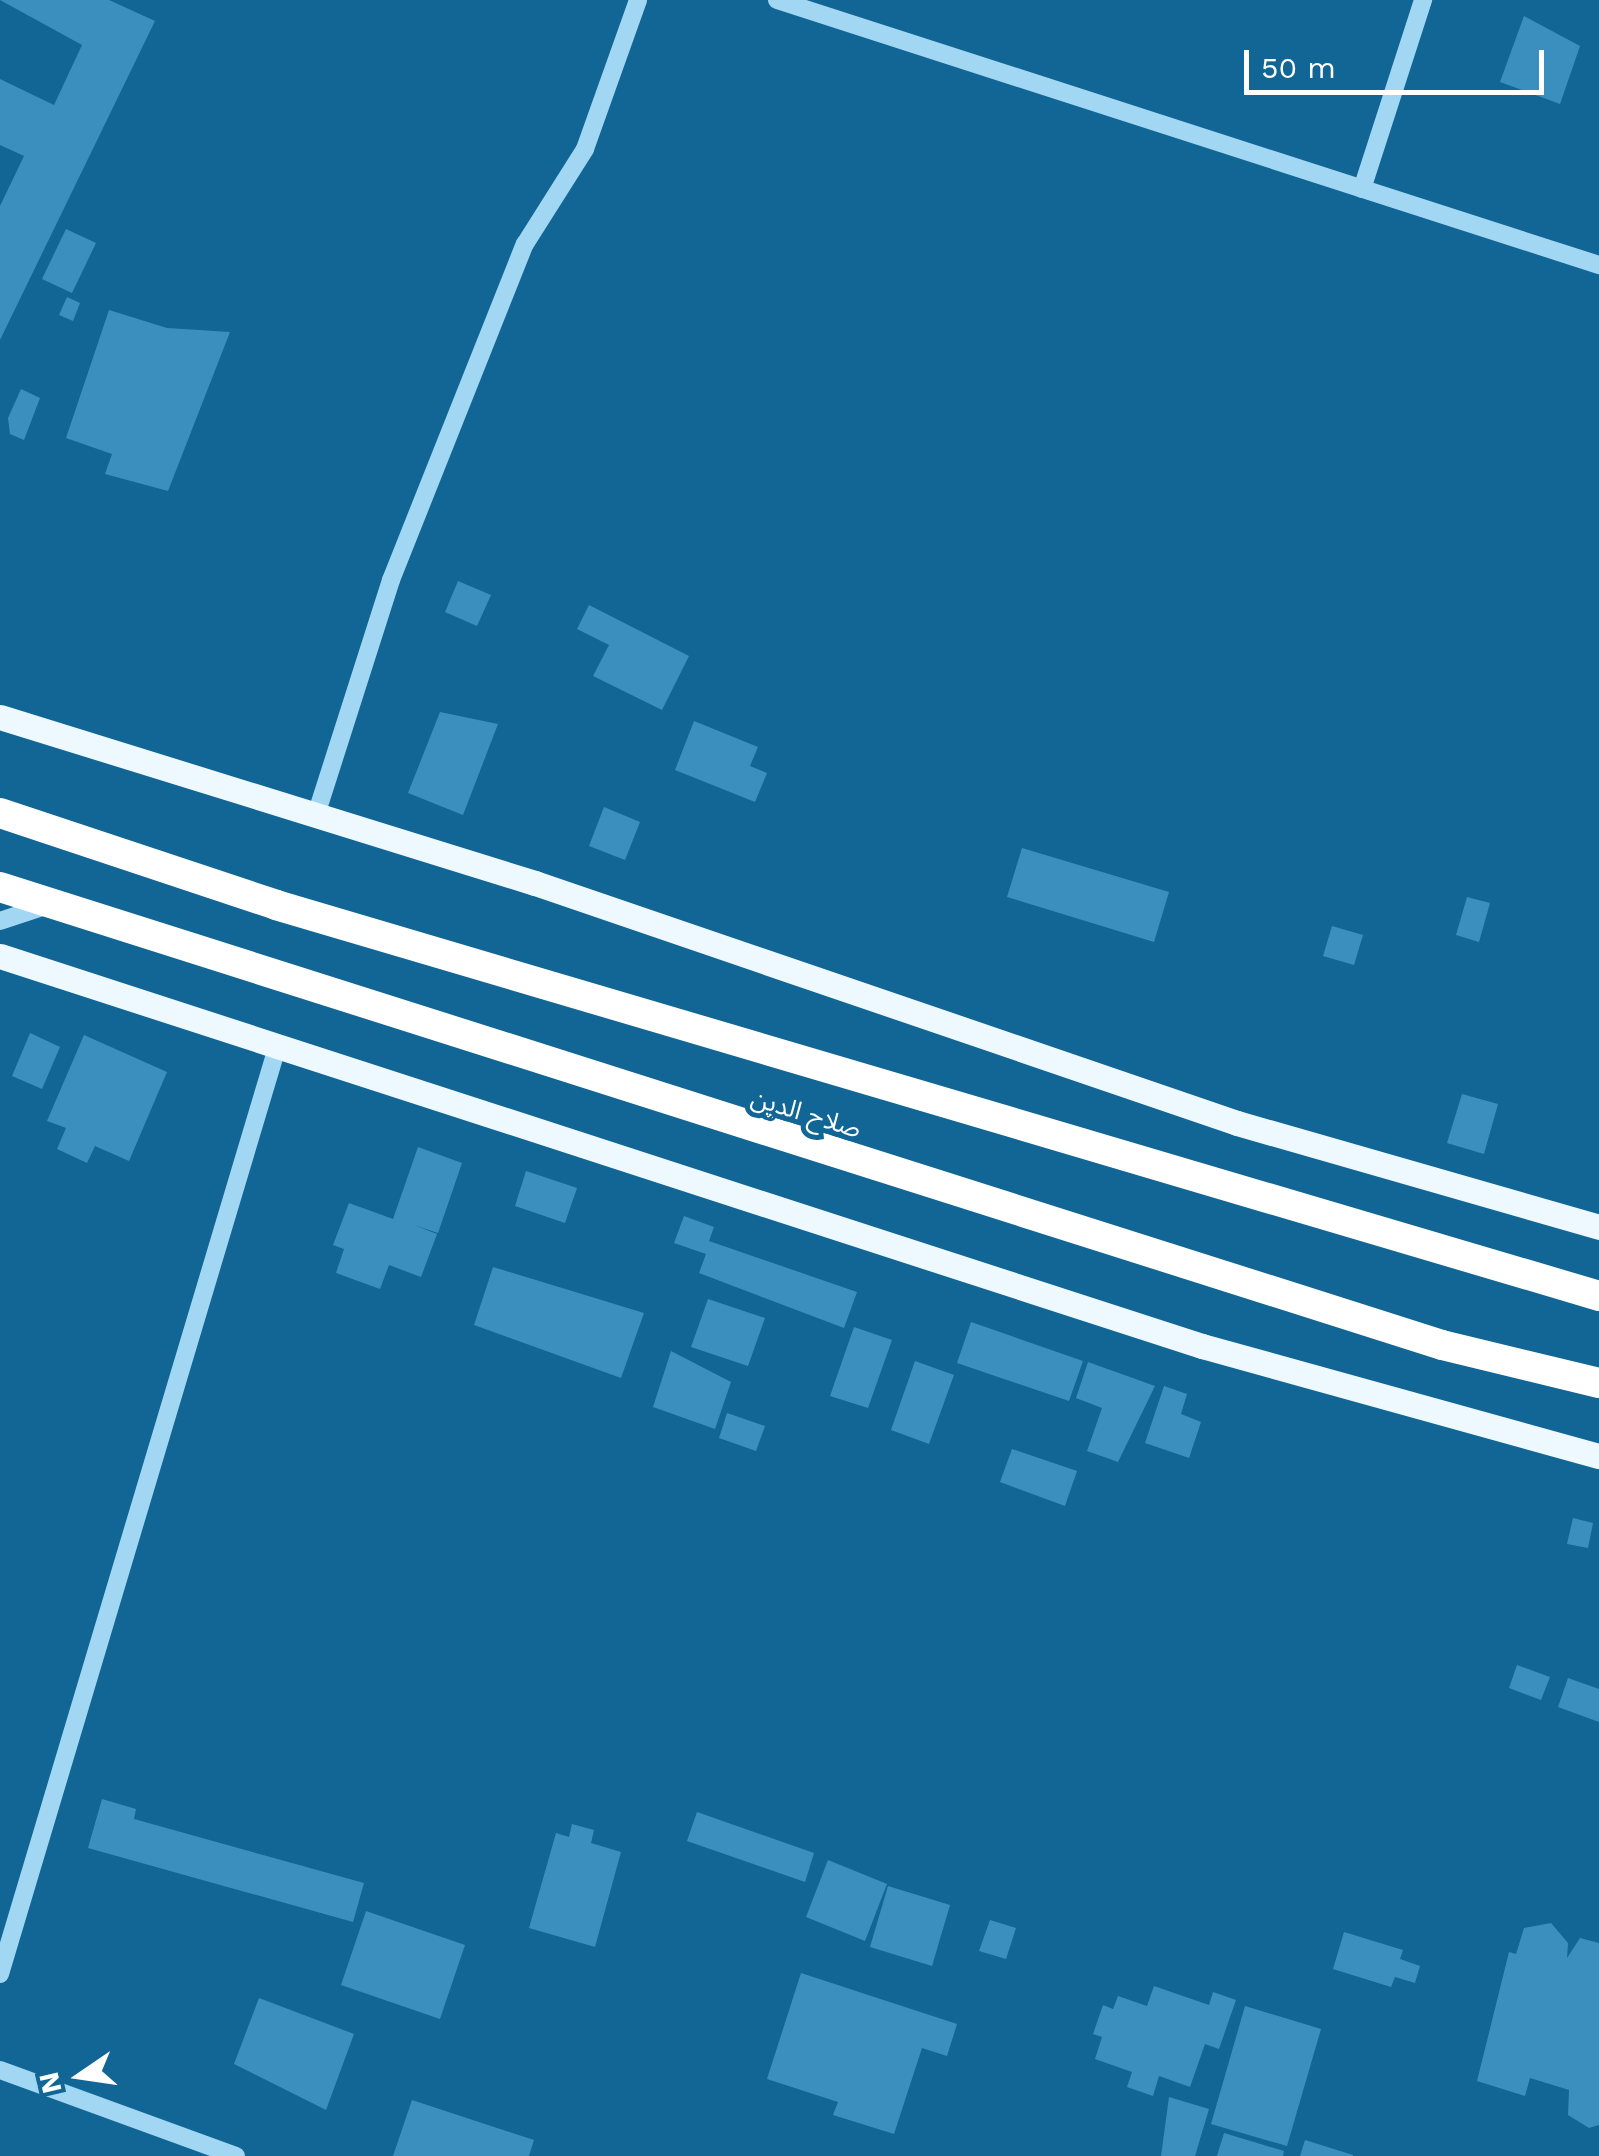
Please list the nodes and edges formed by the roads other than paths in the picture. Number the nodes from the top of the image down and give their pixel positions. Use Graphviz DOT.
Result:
graph roads {
  1 [pos="638,0"];
  2 [pos="777,0"];
  3 [pos="1423,0"];
  4 [pos="1362,189"];
  5 [pos="1599,265"];
  6 [pos="0,717"];
  7 [pos="0,813"];
  8 [pos="316,815"];
  9 [pos="0,887"];
  10 [pos="49,905"];
  11 [pos="0,922"];
  12 [pos="0,956"];
  13 [pos="276,1052"];
  14 [pos="1599,1227"];
  15 [pos="1599,1296"];
  16 [pos="1599,1383"];
  17 [pos="1599,1456"];
  18 [pos="0,1974"];
  19 [pos="0,2070"];
  20 [pos="236,2156"];
  1 -- 8 [label="street"];
  2 -- 4 [label="street"];
  3 -- 4 [label="street"];
  4 -- 5 [label="street"];
  6 -- 8 [label="main road"];
  7 -- 15 [label="highway"];
  8 -- 14 [label="main road"];
  9 -- 10 [label="highway, صلاح الدين"];
  10 -- 11 [label="street"];
  10 -- 16 [label="highway, صلاح الدين"];
  12 -- 13 [label="main road"];
  13 -- 17 [label="main road"];
  13 -- 18 [label="street"];
  19 -- 20 [label="street"];
}
